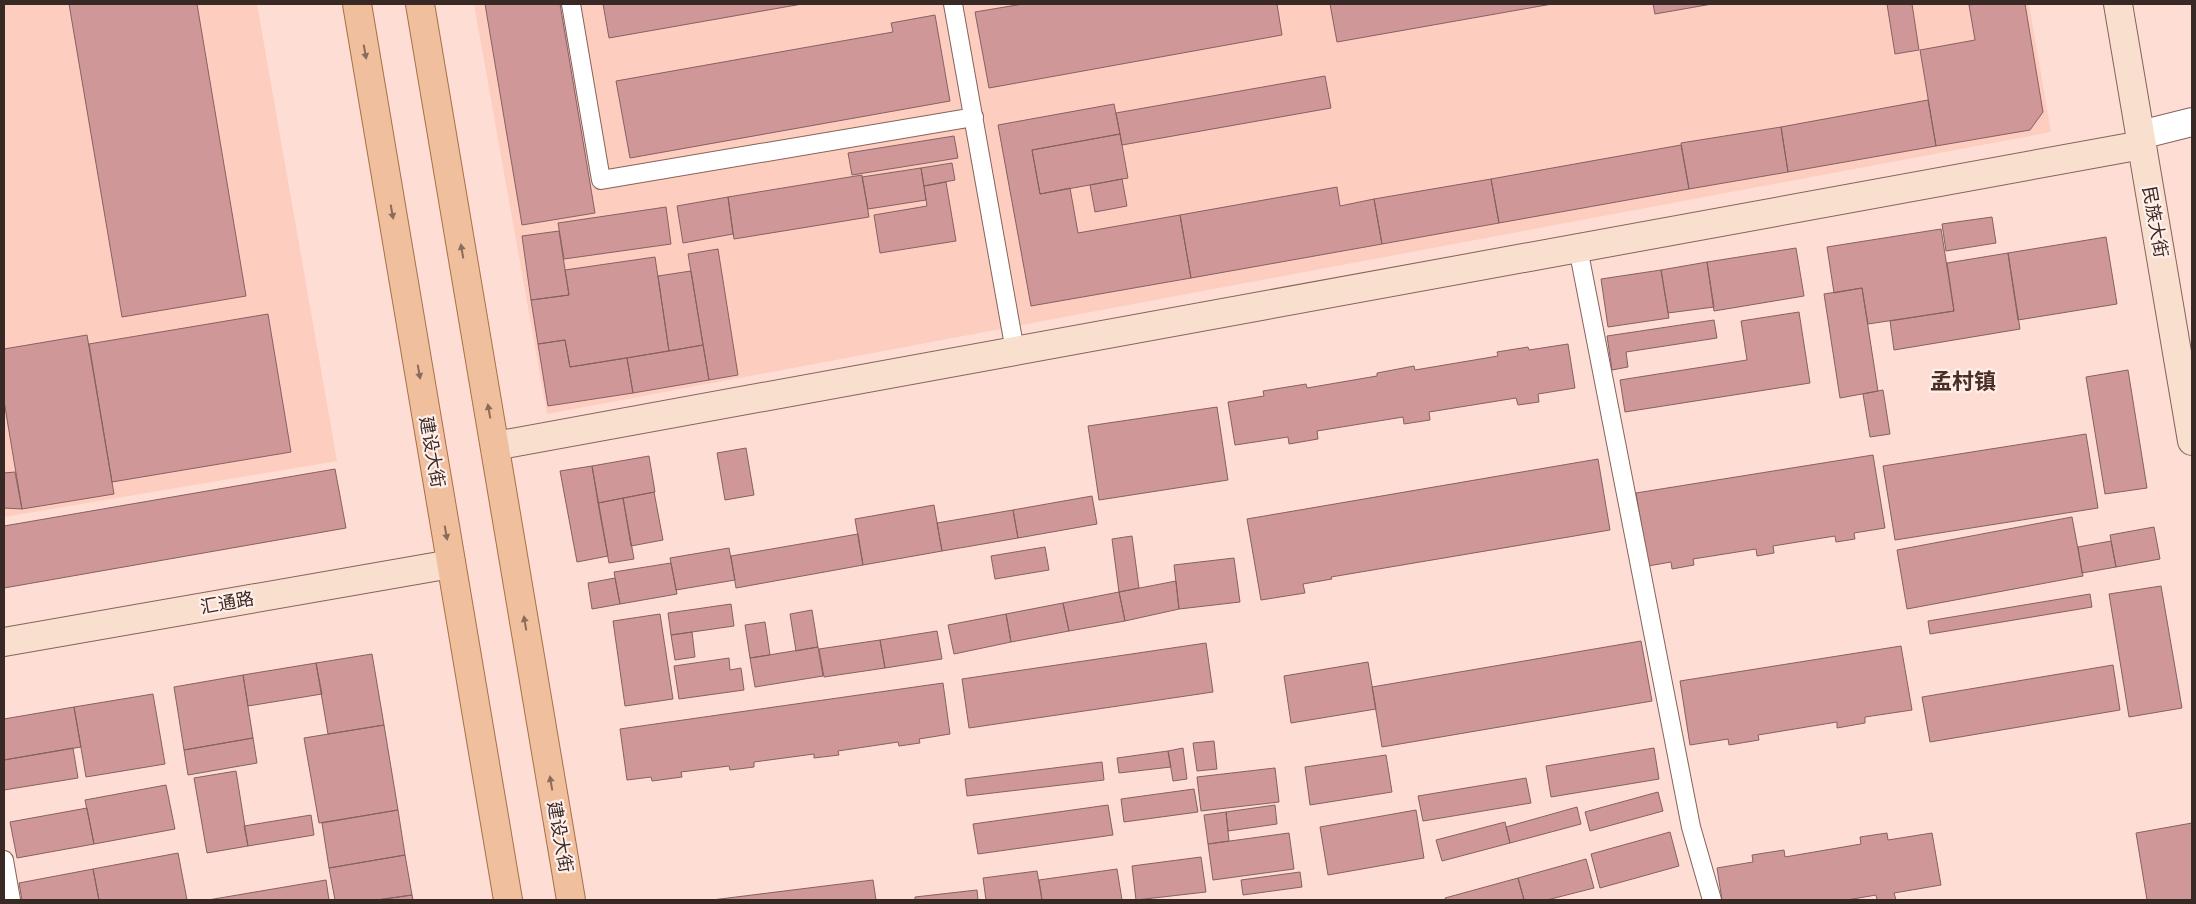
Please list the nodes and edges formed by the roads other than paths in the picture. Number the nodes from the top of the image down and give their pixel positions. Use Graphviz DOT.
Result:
graph roads {
  1 [pos="357,4"];
  2 [pos="420,4"];
  3 [pos="572,4"];
  4 [pos="954,4"];
  5 [pos="2118,4"];
  6 [pos="974,118"];
  7 [pos="2192,122"];
  8 [pos="2141,140"];
  9 [pos="1578,248"];
  10 [pos="1015,351"];
  11 [pos="2192,441"];
  12 [pos="495,446"];
  13 [pos="451,564"];
  14 [pos="4,642"];
  15 [pos="4,860"];
  16 [pos="11,900"];
  17 [pos="508,900"];
  18 [pos="571,900"];
  19 [pos="1712,900"];
  1 -- 13 [label="main road, 建设大街, one-way"];
  12 -- 2 [label="main road, 建设大街, one-way"];
  3 -- 6 [label="lane"];
  4 -- 6 [label="lane"];
  5 -- 8 [label="street, 民族大街"];
  6 -- 10 [label="lane"];
  7 -- 8 [label="street"];
  8 -- 9 [label="street"];
  8 -- 11 [label="street, 民族大街"];
  9 -- 10 [label="street"];
  9 -- 19 [label="lane"];
  10 -- 12 [label="street"];
  18 -- 12 [label="main road, 建设大街, one-way"];
  13 -- 14 [label="street, 汇通路"];
  13 -- 17 [label="main road, 建设大街"];
  15 -- 16 [label="lane"];
}
